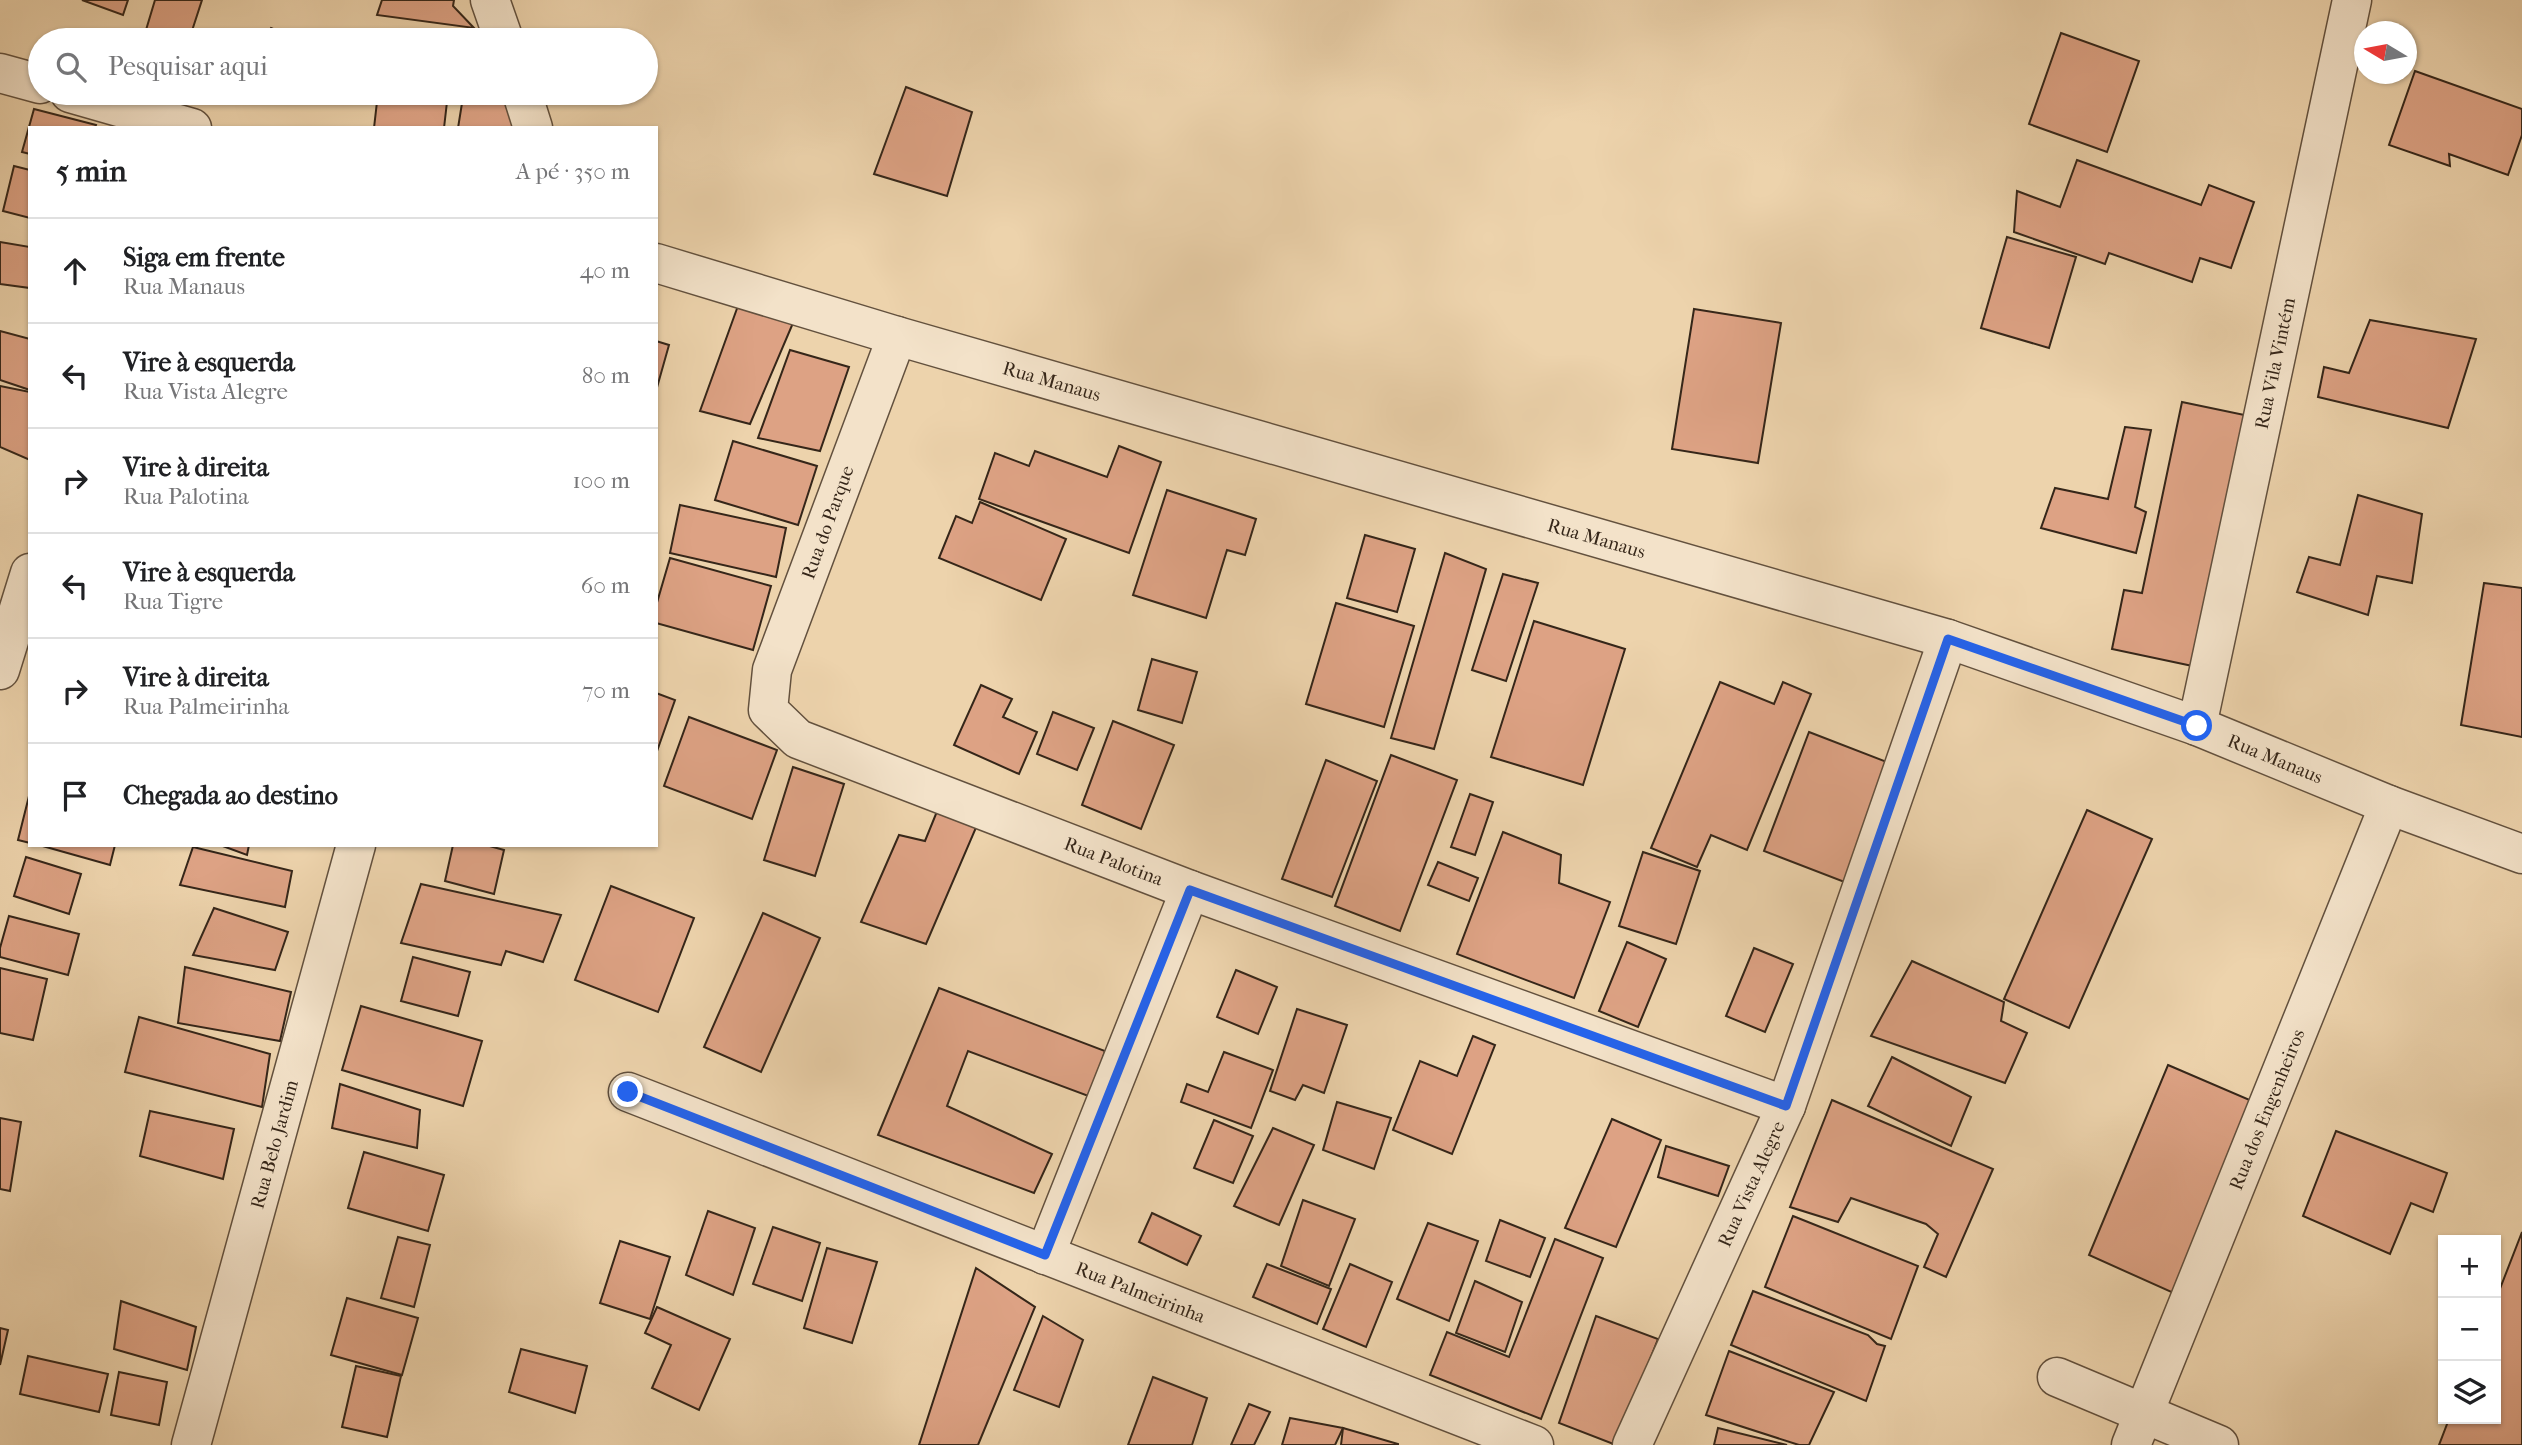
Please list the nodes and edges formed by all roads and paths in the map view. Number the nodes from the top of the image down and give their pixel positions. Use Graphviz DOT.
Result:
graph roads {
  1 [pos="490,0"];
  2 [pos="2352,0"];
  3 [pos="500,28"];
  4 [pos="0,73"];
  5 [pos="28,81"];
  6 [pos="103,105"];
  7 [pos="526,105"];
  8 [pos="146,121"];
  9 [pos="179,126"];
  10 [pos="532,126"];
  11 [pos="658,265"];
  12 [pos="897,336"];
  13 [pos="28,579"];
  14 [pos="1948,639"];
  15 [pos="0,670"];
  16 [pos="768,710"];
  17 [pos="2197,726"];
  18 [pos="2389,805"];
  19 [pos="355,847"];
  20 [pos="2522,855"];
  21 [pos="1190,890"];
  22 [pos="628,1092"];
  23 [pos="1786,1106"];
  24 [pos="1045,1255"];
  25 [pos="2057,1377"];
  26 [pos="2137,1429"];
  27 [pos="191,1445"];
  28 [pos="1534,1445"];
  29 [pos="1632,1445"];
  30 [pos="2220,1445"];
  1 -- 3 [label="street"];
  2 -- 17 [label="street, Rua Vila Vintém"];
  4 -- 5 [label="street"];
  6 -- 8 [label="street"];
  7 -- 10 [label="street"];
  8 -- 9 [label="street"];
  11 -- 12 [label="street, Rua Manaus"];
  12 -- 14 [label="street, Rua Manaus"];
  12 -- 16 [label="street, Rua do Parque"];
  13 -- 15 [label="street"];
  14 -- 17 [label="street, Rua Manaus"];
  14 -- 23 [label="street, Rua Vista Alegre"];
  16 -- 21 [label="street, Rua Palotina"];
  17 -- 18 [label="street, Rua Manaus"];
  18 -- 20 [label="street, Rua Manaus"];
  18 -- 26 [label="street, Rua dos Engenheiros"];
  19 -- 27 [label="street, Rua Belo Jardim"];
  21 -- 23 [label="street, Rua Palotina"];
  21 -- 24 [label="street"];
  22 -- 24 [label="street, Rua Palmeirinha"];
  23 -- 29 [label="street, Rua Vista Alegre"];
  24 -- 28 [label="street, Rua Palmeirinha"];
  25 -- 26 [label="street"];
  26 -- 30 [label="street"];
}
